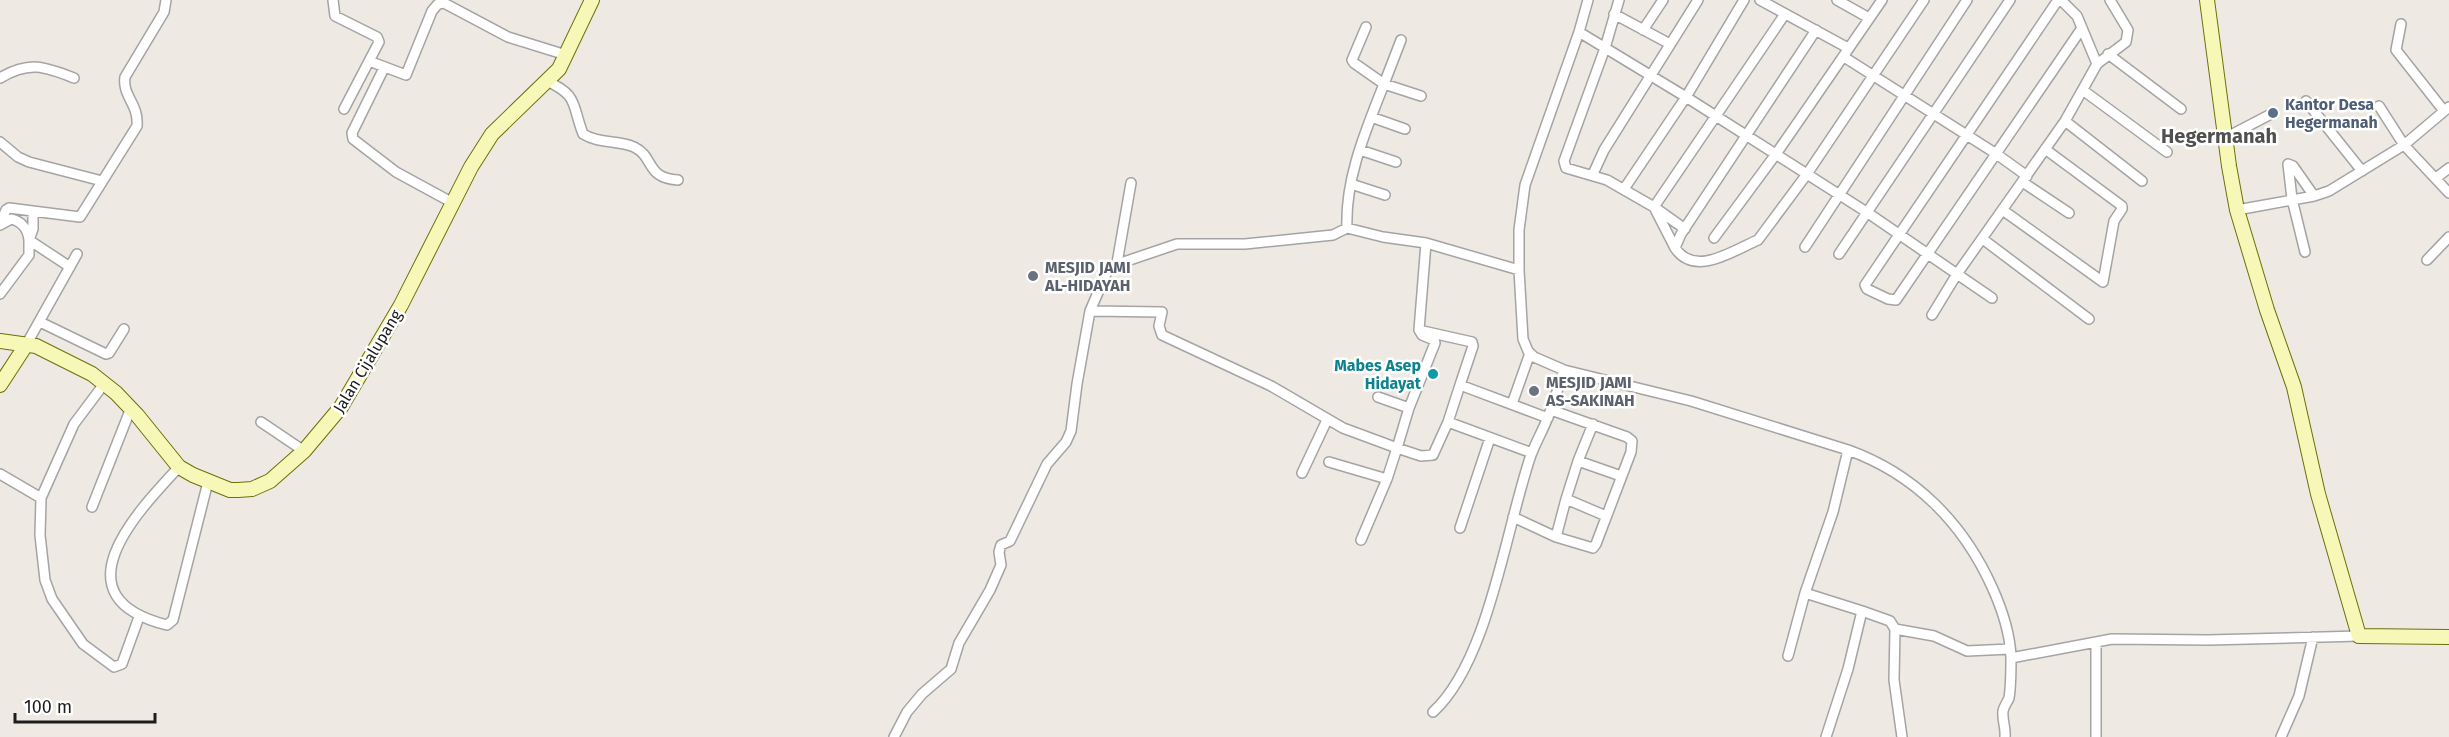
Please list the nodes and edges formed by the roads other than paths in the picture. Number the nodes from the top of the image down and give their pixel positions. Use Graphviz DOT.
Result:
graph roads {
  1 [pos="166,0"];
  2 [pos="333,0"];
  3 [pos="592,0"];
  4 [pos="1588,0"];
  5 [pos="1618,0"];
  6 [pos="1663,0"];
  7 [pos="1698,0"];
  8 [pos="1744,0"];
  9 [pos="1760,0"];
  10 [pos="1837,0"];
  11 [pos="1882,0"];
  12 [pos="1924,0"];
  13 [pos="1967,0"];
  14 [pos="2010,0"];
  15 [pos="2060,0"];
  16 [pos="2110,0"];
  17 [pos="2207,0"];
  18 [pos="1614,14"];
  19 [pos="1785,14"];
  20 [pos="1869,18"];
  21 [pos="2401,24"];
  22 [pos="1366,27"];
  23 [pos="2082,28"];
  24 [pos="1643,30"];
  25 [pos="1816,30"];
  26 [pos="1579,32"];
  27 [pos="1401,40"];
  28 [pos="1670,44"];
  29 [pos="1605,48"];
  30 [pos="1846,52"];
  31 [pos="2108,54"];
  32 [pos="566,55"];
  33 [pos="369,61"];
  34 [pos="2097,64"];
  35 [pos="384,68"];
  36 [pos="1650,75"];
  37 [pos="1872,75"];
  38 [pos="0,78"];
  39 [pos="74,78"];
  40 [pos="546,80"];
  41 [pos="1384,84"];
  42 [pos="2084,90"];
  43 [pos="1903,94"];
  44 [pos="1421,96"];
  45 [pos="1686,97"];
  46 [pos="2306,101"];
  47 [pos="2379,106"];
  48 [pos="2181,109"];
  49 [pos="2446,109"];
  50 [pos="344,110"];
  51 [pos="2273,113"];
  52 [pos="1934,114"];
  53 [pos="1716,116"];
  54 [pos="1371,117"];
  55 [pos="2065,121"];
  56 [pos="1405,129"];
  57 [pos="1746,135"];
  58 [pos="1967,135"];
  59 [pos="2225,138"];
  60 [pos="0,142"];
  61 [pos="2404,145"];
  62 [pos="1360,150"];
  63 [pos="2045,150"];
  64 [pos="2167,152"];
  65 [pos="1995,153"];
  66 [pos="1776,154"];
  67 [pos="1396,162"];
  68 [pos="2449,168"];
  69 [pos="2362,171"];
  70 [pos="1593,174"];
  71 [pos="1807,174"];
  72 [pos="2436,178"];
  73 [pos="2025,179"];
  74 [pos="678,180"];
  75 [pos="102,181"];
  76 [pos="2142,181"];
  77 [pos="1131,183"];
  78 [pos="1351,184"];
  79 [pos="1624,189"];
  80 [pos="2449,192"];
  81 [pos="1838,194"];
  82 [pos="1385,195"];
  83 [pos="2314,196"];
  84 [pos="2292,199"];
  85 [pos="453,203"];
  86 [pos="1654,207"];
  87 [pos="2237,210"];
  88 [pos="2004,211"];
  89 [pos="33,212"];
  90 [pos="1868,213"];
  91 [pos="2069,213"];
  92 [pos="0,224"];
  93 [pos="1347,228"];
  94 [pos="1685,229"];
  95 [pos="1898,235"];
  96 [pos="2449,237"];
  97 [pos="1714,238"];
  98 [pos="29,240"];
  99 [pos="1984,240"];
  100 [pos="1426,243"];
  101 [pos="1805,247"];
  102 [pos="1675,248"];
  103 [pos="2305,252"];
  104 [pos="77,254"];
  105 [pos="1839,254"];
  106 [pos="1928,254"];
  107 [pos="2427,260"];
  108 [pos="1117,263"];
  109 [pos="70,267"];
  110 [pos="1519,270"];
  111 [pos="1958,274"];
  112 [pos="0,294"];
  113 [pos="1992,298"];
  114 [pos="1090,311"];
  115 [pos="1932,315"];
  116 [pos="2089,319"];
  117 [pos="40,322"];
  118 [pos="124,329"];
  119 [pos="1419,330"];
  120 [pos="0,341"];
  121 [pos="26,345"];
  122 [pos="1530,353"];
  123 [pos="1564,370"];
  124 [pos="104,384"];
  125 [pos="0,385"];
  126 [pos="1460,385"];
  127 [pos="1378,397"];
  128 [pos="1512,404"];
  129 [pos="131,408"];
  130 [pos="1409,408"];
  131 [pos="1549,414"];
  132 [pos="1327,420"];
  133 [pos="261,422"];
  134 [pos="1448,422"];
  135 [pos="1593,424"];
  136 [pos="1490,438"];
  137 [pos="1397,448"];
  138 [pos="1848,450"];
  139 [pos="304,451"];
  140 [pos="1532,453"];
  141 [pos="1578,461"];
  142 [pos="1329,462"];
  143 [pos="179,466"];
  144 [pos="1302,473"];
  145 [pos="0,474"];
  146 [pos="1621,476"];
  147 [pos="1387,479"];
  148 [pos="208,482"];
  149 [pos="41,498"];
  150 [pos="1566,499"];
  151 [pos="92,507"];
  152 [pos="1606,516"];
  153 [pos="1513,517"];
  154 [pos="1460,528"];
  155 [pos="1556,537"];
  156 [pos="1361,540"];
  157 [pos="1805,593"];
  158 [pos="1862,611"];
  159 [pos="139,617"];
  160 [pos="1895,629"];
  161 [pos="2359,636"];
  162 [pos="2313,637"];
  163 [pos="2449,637"];
  164 [pos="2096,642"];
  165 [pos="2010,653"];
  166 [pos="1788,656"];
  167 [pos="1433,712"];
  168 [pos="894,737"];
  169 [pos="1826,737"];
  170 [pos="1902,737"];
  171 [pos="2005,737"];
  172 [pos="2096,737"];
  173 [pos="2281,737"];
  1 -- 75 [label="street"];
  2 -- 33 [label="street"];
  3 -- 32 [label="street, Jalan Cijalupang"];
  4 -- 26 [label="street"];
  5 -- 18 [label="street"];
  6 -- 24 [label="street"];
  7 -- 28 [label="street"];
  8 -- 45 [label="street"];
  9 -- 19 [label="street"];
  10 -- 20 [label="street"];
  11 -- 20 [label="street"];
  12 -- 37 [label="street"];
  13 -- 43 [label="street"];
  14 -- 52 [label="street"];
  15 -- 23 [label="street"];
  15 -- 58 [label="street"];
  16 -- 31 [label="street"];
  17 -- 59 [label="street"];
  18 -- 24 [label="street"];
  18 -- 29 [label="street"];
  19 -- 25 [label="street"];
  19 -- 53 [label="street"];
  20 -- 30 [label="street"];
  21 -- 49 [label="street"];
  22 -- 41 [label="street"];
  23 -- 34 [label="street"];
  23 -- 65 [label="street"];
  24 -- 28 [label="street"];
  25 -- 30 [label="street"];
  25 -- 57 [label="street"];
  26 -- 29 [label="street"];
  26 -- 110 [label="street"];
  27 -- 41 [label="street"];
  28 -- 36 [label="street"];
  29 -- 36 [label="street"];
  29 -- 70 [label="street"];
  30 -- 37 [label="street"];
  30 -- 66 [label="street"];
  31 -- 34 [label="street"];
  31 -- 48 [label="street"];
  32 -- 35 [label="street"];
  32 -- 40 [label="street, Jalan Cijalupang"];
  33 -- 35 [label="street"];
  33 -- 50 [label="street"];
  34 -- 42 [label="street"];
  35 -- 85 [label="street"];
  36 -- 45 [label="street"];
  36 -- 70 [label="street"];
  37 -- 43 [label="street"];
  37 -- 71 [label="street"];
  38 -- 39 [label="street"];
  40 -- 74 [label="street"];
  40 -- 85 [label="street, Jalan Cijalupang"];
  41 -- 44 [label="street"];
  41 -- 54 [label="street"];
  42 -- 55 [label="street"];
  42 -- 64 [label="street"];
  43 -- 52 [label="street"];
  43 -- 81 [label="street"];
  45 -- 53 [label="street"];
  45 -- 79 [label="street"];
  46 -- 69 [label="street"];
  47 -- 61 [label="street"];
  49 -- 61 [label="street"];
  51 -- 59 [label="street"];
  52 -- 58 [label="street"];
  52 -- 90 [label="street"];
  53 -- 57 [label="street"];
  53 -- 86 [label="street"];
  54 -- 56 [label="street"];
  54 -- 62 [label="street"];
  55 -- 63 [label="street"];
  55 -- 76 [label="street"];
  57 -- 66 [label="street"];
  57 -- 94 [label="street"];
  58 -- 65 [label="street"];
  58 -- 95 [label="street"];
  59 -- 87 [label="street"];
  60 -- 75 [label="street"];
  61 -- 69 [label="street"];
  61 -- 72 [label="street"];
  62 -- 67 [label="street"];
  62 -- 78 [label="street"];
  63 -- 73 [label="street"];
  63 -- 88 [label="street"];
  65 -- 73 [label="street"];
  65 -- 106 [label="street"];
  66 -- 71 [label="street"];
  66 -- 97 [label="street"];
  68 -- 72 [label="street"];
  69 -- 83 [label="street"];
  70 -- 79 [label="street"];
  71 -- 81 [label="street"];
  71 -- 102 [label="street"];
  72 -- 80 [label="street"];
  73 -- 88 [label="street"];
  73 -- 91 [label="street"];
  75 -- 89 [label="street"];
  77 -- 108 [label="street"];
  78 -- 82 [label="street"];
  78 -- 93 [label="street"];
  79 -- 86 [label="street"];
  81 -- 90 [label="street"];
  81 -- 101 [label="street"];
  83 -- 84 [label="street"];
  83 -- 84 [label="street"];
  84 -- 87 [label="street"];
  84 -- 103 [label="street"];
  85 -- 139 [label="street, Jalan Cijalupang"];
  86 -- 94 [label="street"];
  86 -- 102 [label="street"];
  87 -- 161 [label="street"];
  88 -- 99 [label="street"];
  89 -- 92 [label="street"];
  89 -- 98 [label="street"];
  90 -- 95 [label="street"];
  90 -- 105 [label="street"];
  92 -- 98 [label="street"];
  93 -- 100 [label="street"];
  93 -- 108 [label="street"];
  94 -- 102 [label="street"];
  95 -- 106 [label="street"];
  95 -- 106 [label="street"];
  96 -- 107 [label="street"];
  98 -- 109 [label="street"];
  98 -- 112 [label="street"];
  99 -- 111 [label="street"];
  99 -- 116 [label="street"];
  100 -- 110 [label="street"];
  100 -- 119 [label="street"];
  104 -- 109 [label="street"];
  106 -- 111 [label="street"];
  108 -- 114 [label="street"];
  109 -- 117 [label="street"];
  110 -- 122 [label="street"];
  111 -- 113 [label="street"];
  111 -- 115 [label="street"];
  114 -- 132 [label="street"];
  114 -- 168 [label="street"];
  117 -- 118 [label="street"];
  117 -- 121 [label="street"];
  119 -- 126 [label="street"];
  119 -- 130 [label="street"];
  120 -- 121 [label="street, Jalan Cijalupang"];
  121 -- 124 [label="street, Jalan Cijalupang"];
  121 -- 125 [label="street"];
  122 -- 123 [label="street"];
  122 -- 128 [label="street"];
  123 -- 131 [label="street"];
  123 -- 138 [label="street"];
  124 -- 129 [label="street, Jalan Cijalupang"];
  124 -- 149 [label="street"];
  126 -- 128 [label="street"];
  126 -- 134 [label="street"];
  127 -- 130 [label="street"];
  128 -- 131 [label="street"];
  129 -- 143 [label="street, Jalan Cijalupang"];
  129 -- 151 [label="street"];
  130 -- 137 [label="street"];
  131 -- 135 [label="street"];
  131 -- 140 [label="street"];
  132 -- 137 [label="street"];
  132 -- 144 [label="street"];
  133 -- 139 [label="street"];
  134 -- 136 [label="street"];
  134 -- 137 [label="street"];
  135 -- 141 [label="street"];
  135 -- 146 [label="street"];
  136 -- 140 [label="street"];
  136 -- 154 [label="street"];
  137 -- 147 [label="street"];
  138 -- 157 [label="street"];
  138 -- 165 [label="street"];
  139 -- 148 [label="street, Jalan Cijalupang"];
  140 -- 153 [label="street"];
  141 -- 146 [label="street"];
  141 -- 150 [label="street"];
  142 -- 147 [label="street"];
  143 -- 148 [label="street, Jalan Cijalupang"];
  143 -- 159 [label="street"];
  145 -- 149 [label="street"];
  146 -- 152 [label="street"];
  147 -- 156 [label="street"];
  148 -- 159 [label="street"];
  149 -- 159 [label="street"];
  150 -- 152 [label="street"];
  150 -- 155 [label="street"];
  152 -- 155 [label="street"];
  153 -- 155 [label="street"];
  153 -- 167 [label="street"];
  157 -- 158 [label="street"];
  157 -- 166 [label="street"];
  158 -- 160 [label="street"];
  158 -- 169 [label="street"];
  160 -- 165 [label="street"];
  160 -- 170 [label="street"];
  161 -- 162 [label="street"];
  161 -- 163 [label="street"];
  162 -- 164 [label="street"];
  162 -- 173 [label="street"];
  164 -- 165 [label="street"];
  164 -- 172 [label="street"];
  165 -- 171 [label="street"];
}
